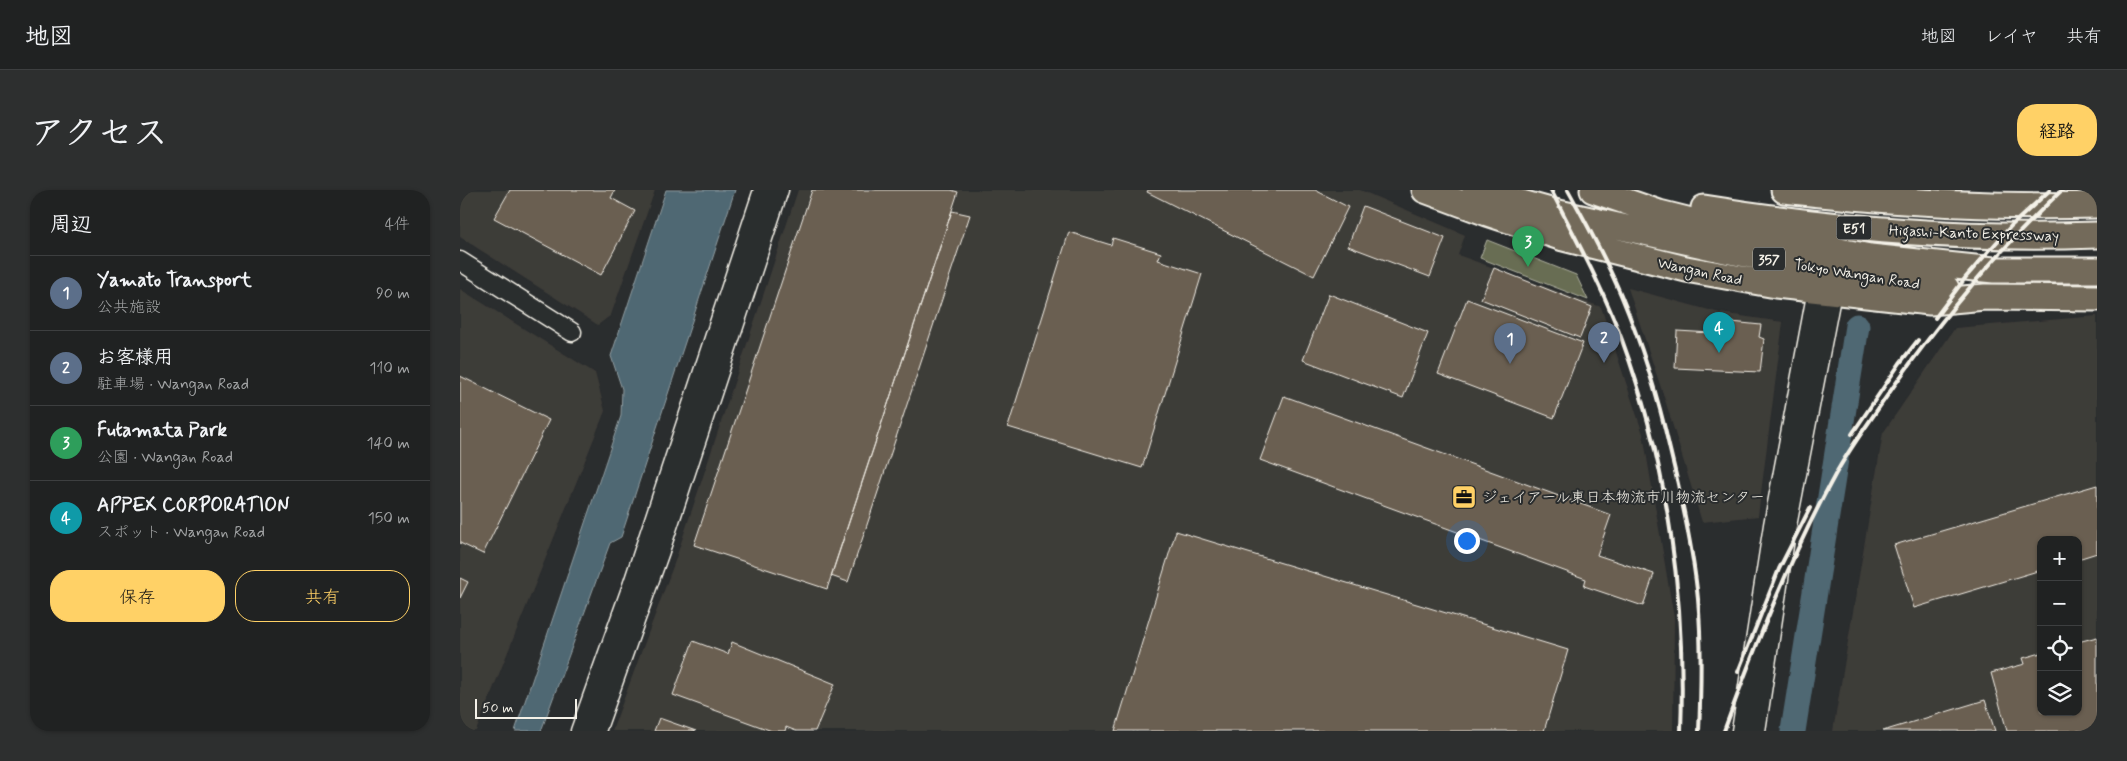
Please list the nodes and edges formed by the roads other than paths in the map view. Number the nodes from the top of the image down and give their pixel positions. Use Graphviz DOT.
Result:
graph roads {
  1 [pos="763,190"];
  2 [pos="780,190"];
  3 [pos="1425,190"];
  4 [pos="1475,190"];
  5 [pos="1594,190"];
  6 [pos="1614,190"];
  7 [pos="1784,190"];
  8 [pos="2097,205"];
  9 [pos="2097,236"];
  10 [pos="460,261"];
  11 [pos="2097,270"];
  12 [pos="1824,291"];
  13 [pos="1985,297"];
  14 [pos="2097,298"];
  15 [pos="572,332"];
  16 [pos="1757,672"];
  17 [pos="580,731"];
  18 [pos="596,731"];
  19 [pos="1741,731"];
  20 [pos="1756,731"];
  1 -- 17 [label="street"];
  2 -- 18 [label="street"];
  3 -- 12 [label="highway, Wangan Road / 357"];
  4 -- 13 [label="highway, Tokyo Wangan Road / 357"];
  5 -- 11 [label="highway"];
  6 -- 9 [label="highway, Higashi-Kanto Expressway / E51"];
  7 -- 8 [label="highway, Higashi-Kanto Expressway / E51"];
  10 -- 15 [label="street"];
  12 -- 13 [label="highway, Wangan Road / 357"];
  12 -- 16 [label="street"];
  13 -- 14 [label="highway, Tokyo Wangan Road / 357"];
  16 -- 19 [label="street"];
  16 -- 20 [label="street"];
}
